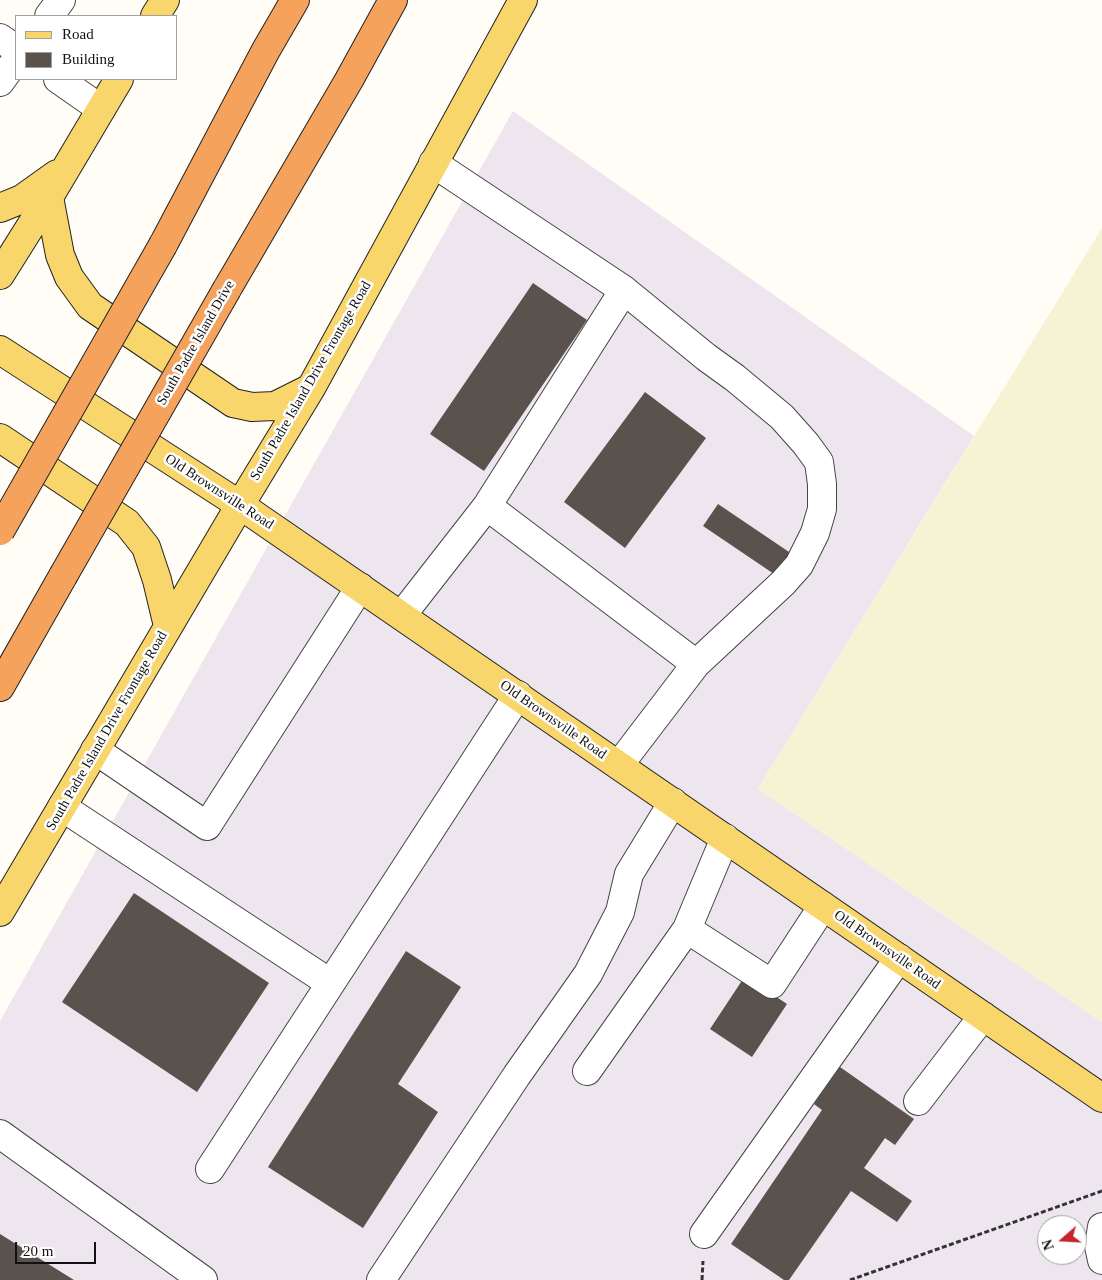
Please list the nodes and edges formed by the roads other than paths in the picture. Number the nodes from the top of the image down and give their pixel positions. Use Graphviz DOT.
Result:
graph roads {
  1 [pos="61,0"];
  2 [pos="165,0"];
  3 [pos="291,0"];
  4 [pos="295,0"];
  5 [pos="393,0"];
  6 [pos="401,0"];
  7 [pos="523,0"];
  8 [pos="50,15"];
  9 [pos="157,15"];
  10 [pos="0,38"];
  11 [pos="15,48"];
  12 [pos="266,50"];
  13 [pos="15,61"];
  14 [pos="59,80"];
  15 [pos="118,80"];
  16 [pos="348,80"];
  17 [pos="0,82"];
  18 [pos="101,109"];
  19 [pos="433,164"];
  20 [pos="66,168"];
  21 [pos="49,197"];
  22 [pos="0,208"];
  23 [pos="0,275"];
  24 [pos="624,290"];
  25 [pos="0,350"];
  26 [pos="311,388"];
  27 [pos="0,438"];
  28 [pos="240,505"];
  29 [pos="487,506"];
  30 [pos="0,531"];
  31 [pos="360,587"];
  32 [pos="402,616"];
  33 [pos="168,626"];
  34 [pos="696,664"];
  35 [pos="0,687"];
  36 [pos="518,695"];
  37 [pos="95,750"];
  38 [pos="619,765"];
  39 [pos="673,802"];
  40 [pos="62,807"];
  41 [pos="725,838"];
  42 [pos="823,906"];
  43 [pos="0,912"];
  44 [pos="687,929"];
  45 [pos="899,958"];
  46 [pos="330,984"];
  47 [pos="983,1016"];
  48 [pos="587,1071"];
  49 [pos="1102,1098"];
  50 [pos="918,1101"];
  51 [pos="0,1134"];
  52 [pos="210,1169"];
  53 [pos="1102,1227"];
  54 [pos="704,1234"];
  55 [pos="1102,1260"];
  56 [pos="203,1280"];
  57 [pos="381,1280"];
  1 -- 8 [label="lane"];
  2 -- 9 [label="main road"];
  3 -- 12 [label="highway"];
  4 -- 12 [label="highway"];
  5 -- 16 [label="highway, South Padre Island Drive"];
  6 -- 16 [label="highway"];
  7 -- 19 [label="main road, South Padre Island Drive Frontage Road"];
  10 -- 11 [label="lane"];
  12 -- 30 [label="highway, bridge"];
  13 -- 17 [label="lane"];
  14 -- 18 [label="lane"];
  15 -- 18 [label="main road"];
  16 -- 35 [label="highway, South Padre Island Drive, bridge"];
  18 -- 20 [label="main road"];
  19 -- 24 [label="lane"];
  19 -- 26 [label="main road, South Padre Island Drive Frontage Road"];
  20 -- 21 [label="main road"];
  20 -- 22 [label="main road"];
  21 -- 23 [label="main road"];
  21 -- 26 [label="main road"];
  24 -- 29 [label="lane"];
  24 -- 34 [label="lane"];
  25 -- 28 [label="main road, Old Brownsville Road"];
  26 -- 28 [label="main road, South Padre Island Drive Frontage Road"];
  27 -- 33 [label="main road"];
  28 -- 31 [label="main road, Old Brownsville Road"];
  28 -- 33 [label="main road, South Padre Island Drive Frontage Road"];
  29 -- 32 [label="lane"];
  29 -- 34 [label="lane"];
  31 -- 32 [label="main road, Old Brownsville Road"];
  31 -- 37 [label="lane"];
  32 -- 36 [label="main road, Old Brownsville Road"];
  33 -- 37 [label="main road, South Padre Island Drive Frontage Road"];
  34 -- 38 [label="lane"];
  36 -- 38 [label="main road, Old Brownsville Road"];
  36 -- 46 [label="lane"];
  37 -- 40 [label="main road, South Padre Island Drive Frontage Road"];
  38 -- 39 [label="main road, Old Brownsville Road"];
  39 -- 41 [label="main road, Old Brownsville Road"];
  39 -- 57 [label="lane"];
  40 -- 43 [label="main road, South Padre Island Drive Frontage Road"];
  40 -- 46 [label="lane"];
  41 -- 42 [label="main road, Old Brownsville Road"];
  41 -- 44 [label="lane"];
  42 -- 44 [label="lane"];
  42 -- 45 [label="main road, Old Brownsville Road"];
  44 -- 48 [label="lane"];
  45 -- 47 [label="main road, Old Brownsville Road"];
  45 -- 54 [label="lane"];
  46 -- 52 [label="lane"];
  47 -- 49 [label="main road, Old Brownsville Road"];
  47 -- 50 [label="lane"];
  51 -- 56 [label="lane"];
  53 -- 55 [label="lane"];
}
